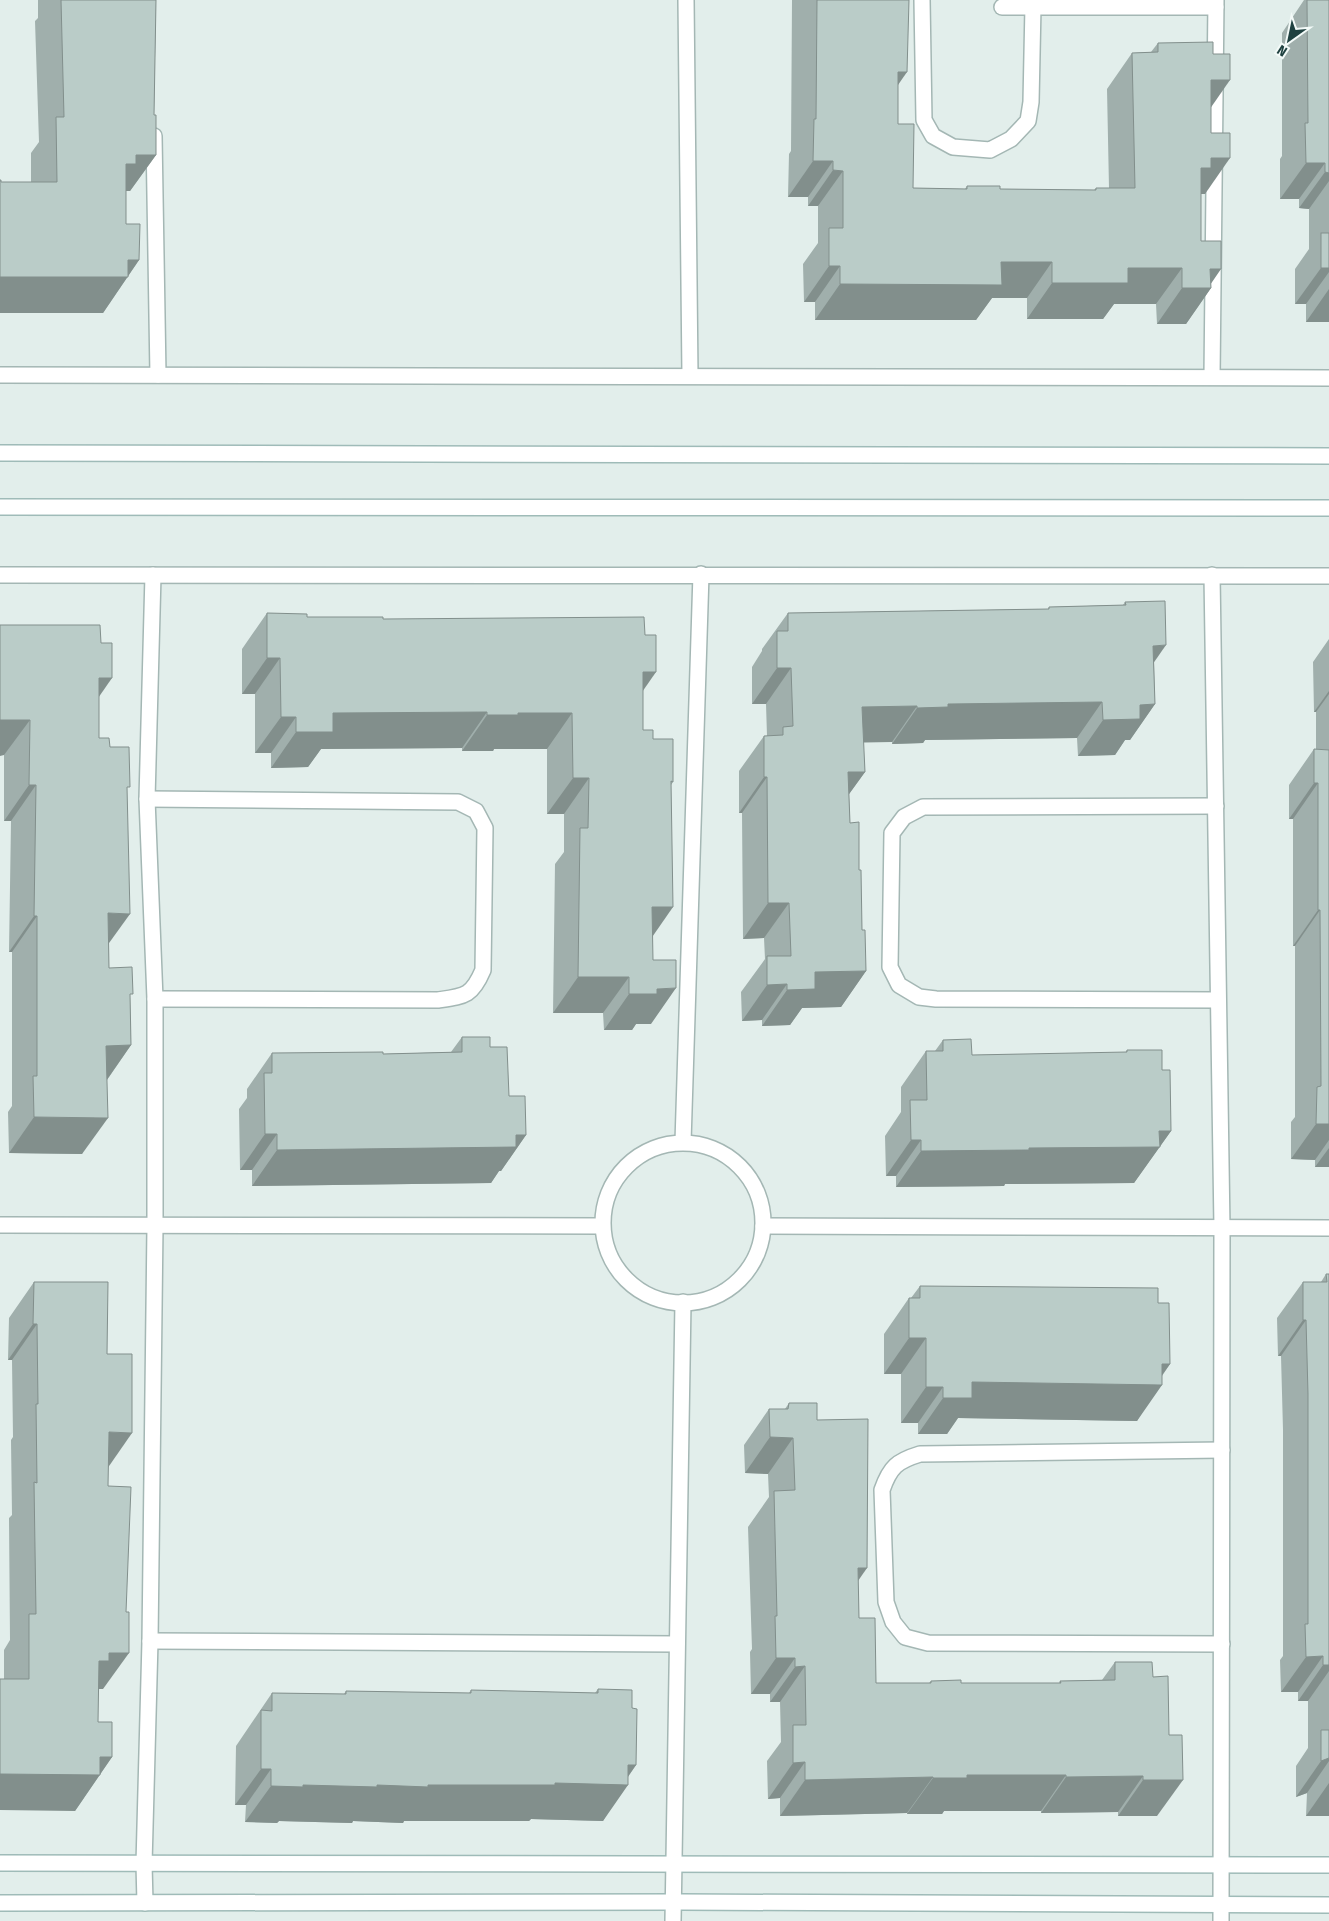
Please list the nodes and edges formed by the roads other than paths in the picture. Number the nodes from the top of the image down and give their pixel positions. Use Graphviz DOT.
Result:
graph roads {
  1 [pos="686,0"];
  2 [pos="922,0"];
  3 [pos="1216,3"];
  4 [pos="1002,6"];
  5 [pos="1033,6"];
  6 [pos="154,118"];
  7 [pos="0,375"];
  8 [pos="158,375"];
  9 [pos="690,376"];
  10 [pos="1212,377"];
  11 [pos="1329,378"];
  12 [pos="0,453"];
  13 [pos="1329,456"];
  14 [pos="0,507"];
  15 [pos="1329,508"];
  16 [pos="153,574"];
  17 [pos="701,574"];
  18 [pos="0,575"];
  19 [pos="1212,576"];
  20 [pos="1329,576"];
  21 [pos="147,799"];
  22 [pos="1216,806"];
  23 [pos="155,999"];
  24 [pos="1218,1000"];
  25 [pos="682,1142"];
  26 [pos="0,1225"];
  27 [pos="155,1226"];
  28 [pos="602,1226"];
  29 [pos="764,1226"];
  30 [pos="1222,1228"];
  31 [pos="1329,1228"];
  32 [pos="683,1302"];
  33 [pos="1222,1450"];
  34 [pos="150,1641"];
  35 [pos="677,1644"];
  36 [pos="1222,1644"];
  37 [pos="0,1863"];
  38 [pos="144,1864"];
  39 [pos="673,1864"];
  40 [pos="1221,1865"];
  41 [pos="1329,1865"];
  42 [pos="672,1902"];
  43 [pos="0,1903"];
  44 [pos="146,1903"];
  45 [pos="1221,1905"];
  46 [pos="1329,1905"];
  47 [pos="673,1921"];
  48 [pos="1221,1921"];
  1 -- 9 [label="street"];
  2 -- 5 [label="street"];
  3 -- 5 [label="street"];
  3 -- 10 [label="street"];
  4 -- 5 [label="street"];
  6 -- 8 [label="street"];
  7 -- 8 [label="street"];
  8 -- 9 [label="street"];
  9 -- 10 [label="street"];
  10 -- 11 [label="street"];
  12 -- 13 [label="street"];
  14 -- 15 [label="street"];
  16 -- 17 [label="street"];
  16 -- 18 [label="street"];
  16 -- 21 [label="street"];
  17 -- 19 [label="street"];
  17 -- 25 [label="street"];
  19 -- 20 [label="street"];
  19 -- 22 [label="street"];
  21 -- 23 [label="street"];
  21 -- 23 [label="street"];
  22 -- 24 [label="street"];
  22 -- 24 [label="street"];
  23 -- 27 [label="street"];
  24 -- 30 [label="street"];
  25 -- 28 [label="street"];
  25 -- 29 [label="street"];
  26 -- 27 [label="street"];
  27 -- 28 [label="street"];
  27 -- 34 [label="street"];
  28 -- 32 [label="street"];
  29 -- 30 [label="street"];
  29 -- 32 [label="street"];
  30 -- 31 [label="street"];
  30 -- 33 [label="street"];
  32 -- 35 [label="street"];
  33 -- 36 [label="street"];
  33 -- 36 [label="street"];
  34 -- 35 [label="street"];
  34 -- 38 [label="street"];
  35 -- 39 [label="street"];
  36 -- 40 [label="street"];
  37 -- 38 [label="street"];
  38 -- 39 [label="street"];
  38 -- 44 [label="street"];
  39 -- 40 [label="street"];
  39 -- 42 [label="street"];
  40 -- 41 [label="street"];
  40 -- 45 [label="street"];
  42 -- 44 [label="street"];
  42 -- 45 [label="street"];
  42 -- 47 [label="street"];
  43 -- 44 [label="street"];
  45 -- 46 [label="street"];
  45 -- 48 [label="street"];
}
